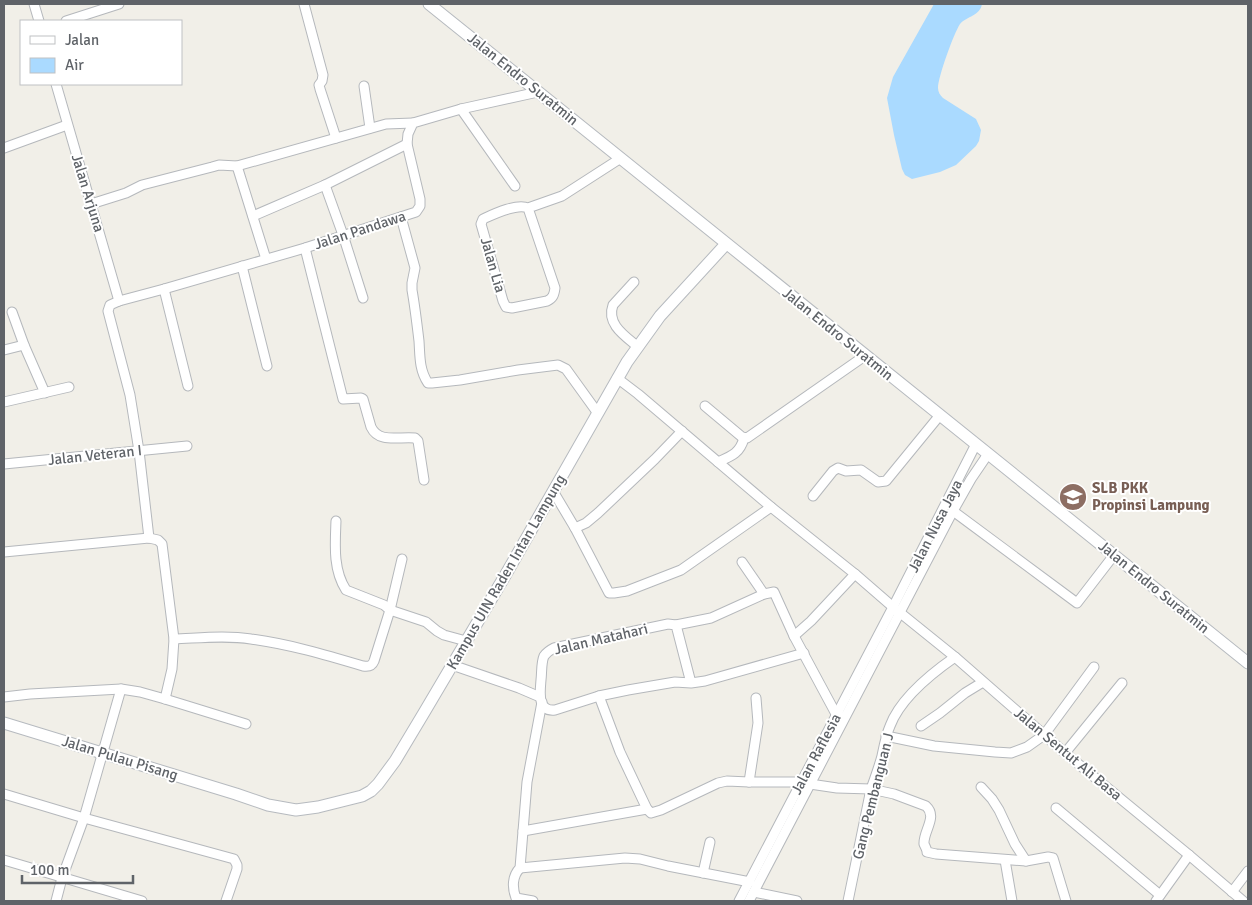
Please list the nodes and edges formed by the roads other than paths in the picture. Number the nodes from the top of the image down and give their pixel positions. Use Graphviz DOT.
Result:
graph roads {
  1 [pos="34,4"];
  2 [pos="119,4"];
  3 [pos="304,4"];
  4 [pos="429,4"];
  5 [pos="39,20"];
  6 [pos="69,20"];
  7 [pos="56,85"];
  8 [pos="364,86"];
  9 [pos="538,92"];
  10 [pos="461,109"];
  11 [pos="413,123"];
  12 [pos="67,125"];
  13 [pos="370,128"];
  14 [pos="336,138"];
  15 [pos="407,144"];
  16 [pos="4,148"];
  17 [pos="621,158"];
  18 [pos="238,166"];
  19 [pos="325,185"];
  20 [pos="515,186"];
  21 [pos="91,204"];
  22 [pos="528,208"];
  23 [pos="253,216"];
  24 [pos="401,217"];
  25 [pos="343,235"];
  26 [pos="726,244"];
  27 [pos="305,248"];
  28 [pos="266,259"];
  29 [pos="242,266"];
  30 [pos="634,282"];
  31 [pos="164,290"];
  32 [pos="363,298"];
  33 [pos="119,301"];
  34 [pos="12,312"];
  35 [pos="24,345"];
  36 [pos="637,346"];
  37 [pos="4,350"];
  38 [pos="866,355"];
  39 [pos="267,366"];
  40 [pos="617,378"];
  41 [pos="188,386"];
  42 [pos="69,387"];
  43 [pos="45,393"];
  44 [pos="4,402"];
  45 [pos="705,406"];
  46 [pos="597,412"];
  47 [pos="940,415"];
  48 [pos="682,431"];
  49 [pos="744,438"];
  50 [pos="976,444"];
  51 [pos="187,446"];
  52 [pos="139,451"];
  53 [pos="988,454"];
  54 [pos="718,462"];
  55 [pos="4,464"];
  56 [pos="424,480"];
  57 [pos="553,491"];
  58 [pos="813,496"];
  59 [pos="771,507"];
  60 [pos="953,511"];
  61 [pos="336,521"];
  62 [pos="575,528"];
  63 [pos="149,538"];
  64 [pos="4,552"];
  65 [pos="1114,555"];
  66 [pos="402,559"];
  67 [pos="742,562"];
  68 [pos="855,574"];
  69 [pos="764,594"];
  70 [pos="390,610"];
  71 [pos="897,610"];
  72 [pos="676,625"];
  73 [pos="794,636"];
  74 [pos="174,640"];
  75 [pos="466,641"];
  76 [pos="804,653"];
  77 [pos="955,657"];
  78 [pos="1248,663"];
  79 [pos="452,665"];
  80 [pos="1094,668"];
  81 [pos="983,682"];
  82 [pos="691,683"];
  83 [pos="1122,683"];
  84 [pos="121,689"];
  85 [pos="599,696"];
  86 [pos="4,697"];
  87 [pos="756,698"];
  88 [pos="165,699"];
  89 [pos="541,700"];
  90 [pos="840,716"];
  91 [pos="4,723"];
  92 [pos="246,724"];
  93 [pos="920,726"];
  94 [pos="1044,735"];
  95 [pos="886,736"];
  96 [pos="103,753"];
  97 [pos="1065,753"];
  98 [pos="749,782"];
  99 [pos="806,783"];
  100 [pos="981,787"];
  101 [pos="872,789"];
  102 [pos="4,794"];
  103 [pos="236,794"];
  104 [pos="1056,808"];
  105 [pos="647,809"];
  106 [pos="84,818"];
  107 [pos="523,831"];
  108 [pos="710,842"];
  109 [pos="1188,855"];
  110 [pos="4,860"];
  111 [pos="1005,860"];
  112 [pos="1026,860"];
  113 [pos="520,868"];
  114 [pos="1248,871"];
  115 [pos="703,872"];
  116 [pos="62,878"];
  117 [pos="750,882"];
  118 [pos="754,892"];
  119 [pos="1232,892"];
  120 [pos="1158,898"];
  121 [pos="56,901"];
  122 [pos="142,901"];
  123 [pos="226,901"];
  124 [pos="533,901"];
  125 [pos="739,901"];
  126 [pos="749,901"];
  127 [pos="797,901"];
  128 [pos="848,901"];
  129 [pos="1012,901"];
  130 [pos="1066,901"];
  131 [pos="1243,901"];
  1 -- 5 [label="street"];
  2 -- 6 [label="street"];
  3 -- 14 [label="street"];
  4 -- 9 [label="main road, Jalan Endro Suratmin"];
  7 -- 12 [label="street, Jalan Arjuna"];
  8 -- 13 [label="street"];
  9 -- 10 [label="street"];
  9 -- 17 [label="main road, Jalan Endro Suratmin"];
  10 -- 11 [label="street"];
  10 -- 20 [label="street"];
  11 -- 13 [label="street"];
  11 -- 15 [label="street"];
  12 -- 16 [label="street"];
  12 -- 21 [label="street, Jalan Arjuna"];
  13 -- 14 [label="street"];
  14 -- 18 [label="street"];
  15 -- 19 [label="street"];
  15 -- 24 [label="street, Jalan Pandawa"];
  17 -- 22 [label="street, Jalan Lia"];
  17 -- 26 [label="main road, Jalan Endro Suratmin"];
  18 -- 21 [label="street"];
  18 -- 23 [label="street"];
  19 -- 23 [label="street"];
  19 -- 25 [label="street"];
  21 -- 33 [label="street, Jalan Arjuna"];
  22 -- 22 [label="street, Jalan Lia"];
  23 -- 28 [label="street"];
  24 -- 25 [label="street, Jalan Pandawa"];
  24 -- 46 [label="street"];
  25 -- 27 [label="street, Jalan Pandawa"];
  25 -- 32 [label="street"];
  26 -- 36 [label="main road, Kampus UIN Raden Intan Lampung"];
  26 -- 38 [label="main road, Jalan Endro Suratmin"];
  27 -- 28 [label="street, Jalan Pandawa"];
  27 -- 56 [label="street"];
  28 -- 29 [label="street, Jalan Pandawa"];
  29 -- 31 [label="street, Jalan Pandawa"];
  29 -- 39 [label="street"];
  30 -- 36 [label="street"];
  31 -- 33 [label="street, Jalan Pandawa"];
  31 -- 41 [label="street"];
  33 -- 52 [label="street"];
  34 -- 35 [label="street"];
  35 -- 37 [label="street"];
  35 -- 43 [label="street"];
  36 -- 40 [label="main road, Kampus UIN Raden Intan Lampung"];
  38 -- 47 [label="main road, Jalan Endro Suratmin"];
  38 -- 49 [label="street"];
  40 -- 46 [label="main road, Kampus UIN Raden Intan Lampung"];
  40 -- 48 [label="street, Jalan Sentut Ali Basa"];
  42 -- 43 [label="street"];
  43 -- 44 [label="street"];
  45 -- 49 [label="street"];
  46 -- 57 [label="main road, Kampus UIN Raden Intan Lampung"];
  47 -- 50 [label="main road, Jalan Endro Suratmin"];
  47 -- 58 [label="street"];
  48 -- 54 [label="street, Jalan Sentut Ali Basa"];
  48 -- 62 [label="street"];
  49 -- 54 [label="street"];
  50 -- 53 [label="main road, Jalan Endro Suratmin"];
  50 -- 71 [label="street, Jalan Nusa Jaya"];
  51 -- 52 [label="street, Jalan Veteran I"];
  52 -- 55 [label="street, Jalan Veteran I"];
  52 -- 63 [label="street"];
  53 -- 60 [label="street, Jalan Nusa Jaya"];
  53 -- 65 [label="main road, Jalan Endro Suratmin"];
  54 -- 59 [label="street, Jalan Sentut Ali Basa"];
  57 -- 62 [label="street"];
  57 -- 75 [label="main road, Kampus UIN Raden Intan Lampung"];
  59 -- 62 [label="street"];
  59 -- 68 [label="street, Jalan Sentut Ali Basa"];
  60 -- 65 [label="street"];
  60 -- 71 [label="street, Jalan Nusa Jaya"];
  61 -- 70 [label="street"];
  63 -- 64 [label="street"];
  63 -- 74 [label="street"];
  65 -- 78 [label="main road, Jalan Endro Suratmin"];
  66 -- 70 [label="street"];
  67 -- 69 [label="street"];
  68 -- 71 [label="street, Jalan Sentut Ali Basa"];
  68 -- 73 [label="street"];
  69 -- 72 [label="street"];
  69 -- 73 [label="street"];
  70 -- 74 [label="street"];
  70 -- 75 [label="street"];
  71 -- 77 [label="street, Jalan Sentut Ali Basa"];
  71 -- 90 [label="street, Jalan Raflesia"];
  72 -- 82 [label="street"];
  72 -- 89 [label="street, Jalan Matahari"];
  73 -- 76 [label="street"];
  74 -- 88 [label="street"];
  75 -- 79 [label="main road, Kampus UIN Raden Intan Lampung"];
  76 -- 82 [label="street"];
  76 -- 90 [label="street"];
  77 -- 81 [label="street, Jalan Sentut Ali Basa"];
  77 -- 95 [label="street, Gang Pembanguan J"];
  79 -- 89 [label="street"];
  79 -- 103 [label="main road, Kampus UIN Raden Intan Lampung"];
  80 -- 94 [label="street"];
  81 -- 93 [label="street"];
  81 -- 94 [label="street, Jalan Sentut Ali Basa"];
  82 -- 85 [label="street"];
  83 -- 97 [label="street"];
  84 -- 86 [label="street"];
  84 -- 88 [label="street"];
  84 -- 96 [label="street"];
  85 -- 89 [label="street"];
  85 -- 105 [label="street"];
  87 -- 98 [label="street"];
  88 -- 92 [label="street"];
  89 -- 107 [label="street"];
  90 -- 99 [label="street, Jalan Raflesia"];
  91 -- 96 [label="main road, Jalan Pulau Pisang"];
  94 -- 95 [label="street"];
  94 -- 97 [label="street, Jalan Sentut Ali Basa"];
  95 -- 101 [label="street, Gang Pembanguan J"];
  96 -- 103 [label="main road, Jalan Pulau Pisang"];
  96 -- 106 [label="street"];
  97 -- 109 [label="street, Jalan Sentut Ali Basa"];
  98 -- 99 [label="street"];
  98 -- 105 [label="street"];
  99 -- 101 [label="street"];
  99 -- 117 [label="street, Jalan Raflesia"];
  99 -- 118 [label="street, Jalan Raflesia"];
  100 -- 112 [label="street"];
  101 -- 111 [label="street"];
  101 -- 128 [label="street, Gang Pembanguan J"];
  102 -- 106 [label="street"];
  104 -- 120 [label="street"];
  105 -- 107 [label="street"];
  106 -- 116 [label="street"];
  106 -- 123 [label="street"];
  107 -- 113 [label="street"];
  108 -- 115 [label="street"];
  109 -- 119 [label="street, Jalan Sentut Ali Basa"];
  109 -- 120 [label="street"];
  110 -- 116 [label="street"];
  111 -- 112 [label="street"];
  111 -- 129 [label="street"];
  112 -- 130 [label="street"];
  113 -- 115 [label="street"];
  113 -- 124 [label="street"];
  114 -- 119 [label="street"];
  115 -- 117 [label="street"];
  116 -- 121 [label="street"];
  116 -- 122 [label="street"];
  117 -- 125 [label="street, Jalan Raflesia"];
  118 -- 126 [label="street, Jalan Raflesia"];
  118 -- 127 [label="street"];
  119 -- 131 [label="street, Jalan Sentut Ali Basa"];
}
